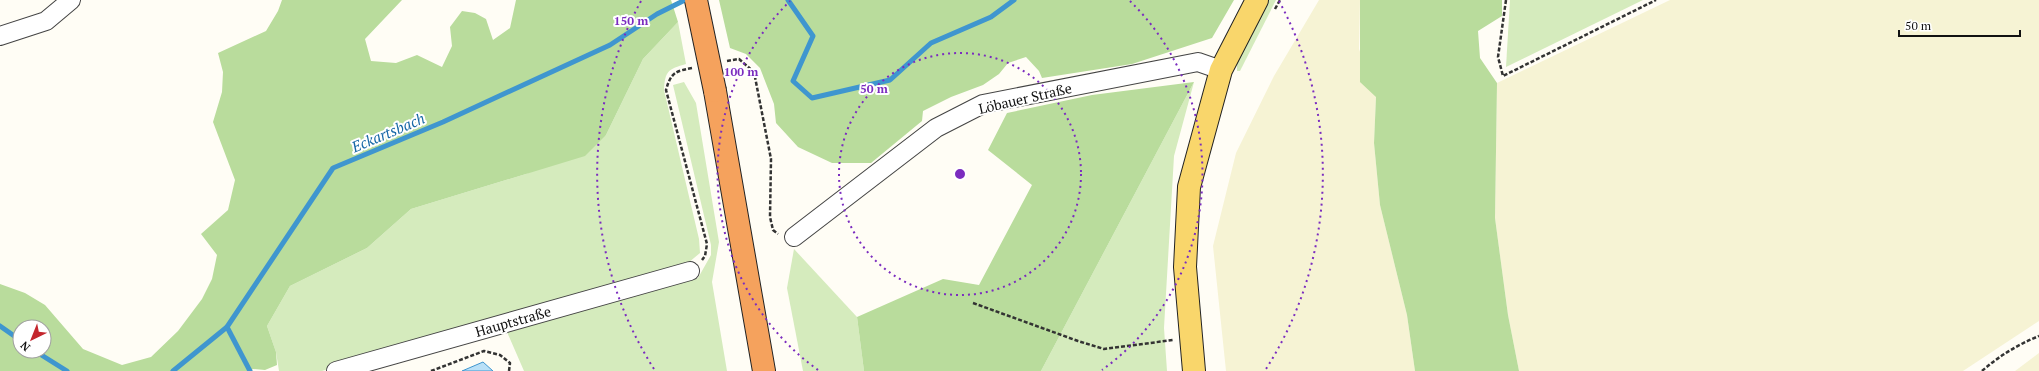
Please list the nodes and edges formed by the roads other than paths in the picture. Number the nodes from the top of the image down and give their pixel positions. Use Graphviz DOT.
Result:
graph roads {
  1 [pos="71,0"];
  2 [pos="696,0"];
  3 [pos="1257,0"];
  4 [pos="0,36"];
  5 [pos="1224,63"];
  6 [pos="794,237"];
  7 [pos="690,271"];
  8 [pos="336,371"];
  9 [pos="764,371"];
  10 [pos="1194,371"];
  1 -- 4 [label="street"];
  2 -- 9 [label="highway, bridge"];
  3 -- 5 [label="main road"];
  5 -- 6 [label="street, Löbauer Straße"];
  5 -- 10 [label="main road"];
  7 -- 8 [label="street, Hauptstraße"];
}
